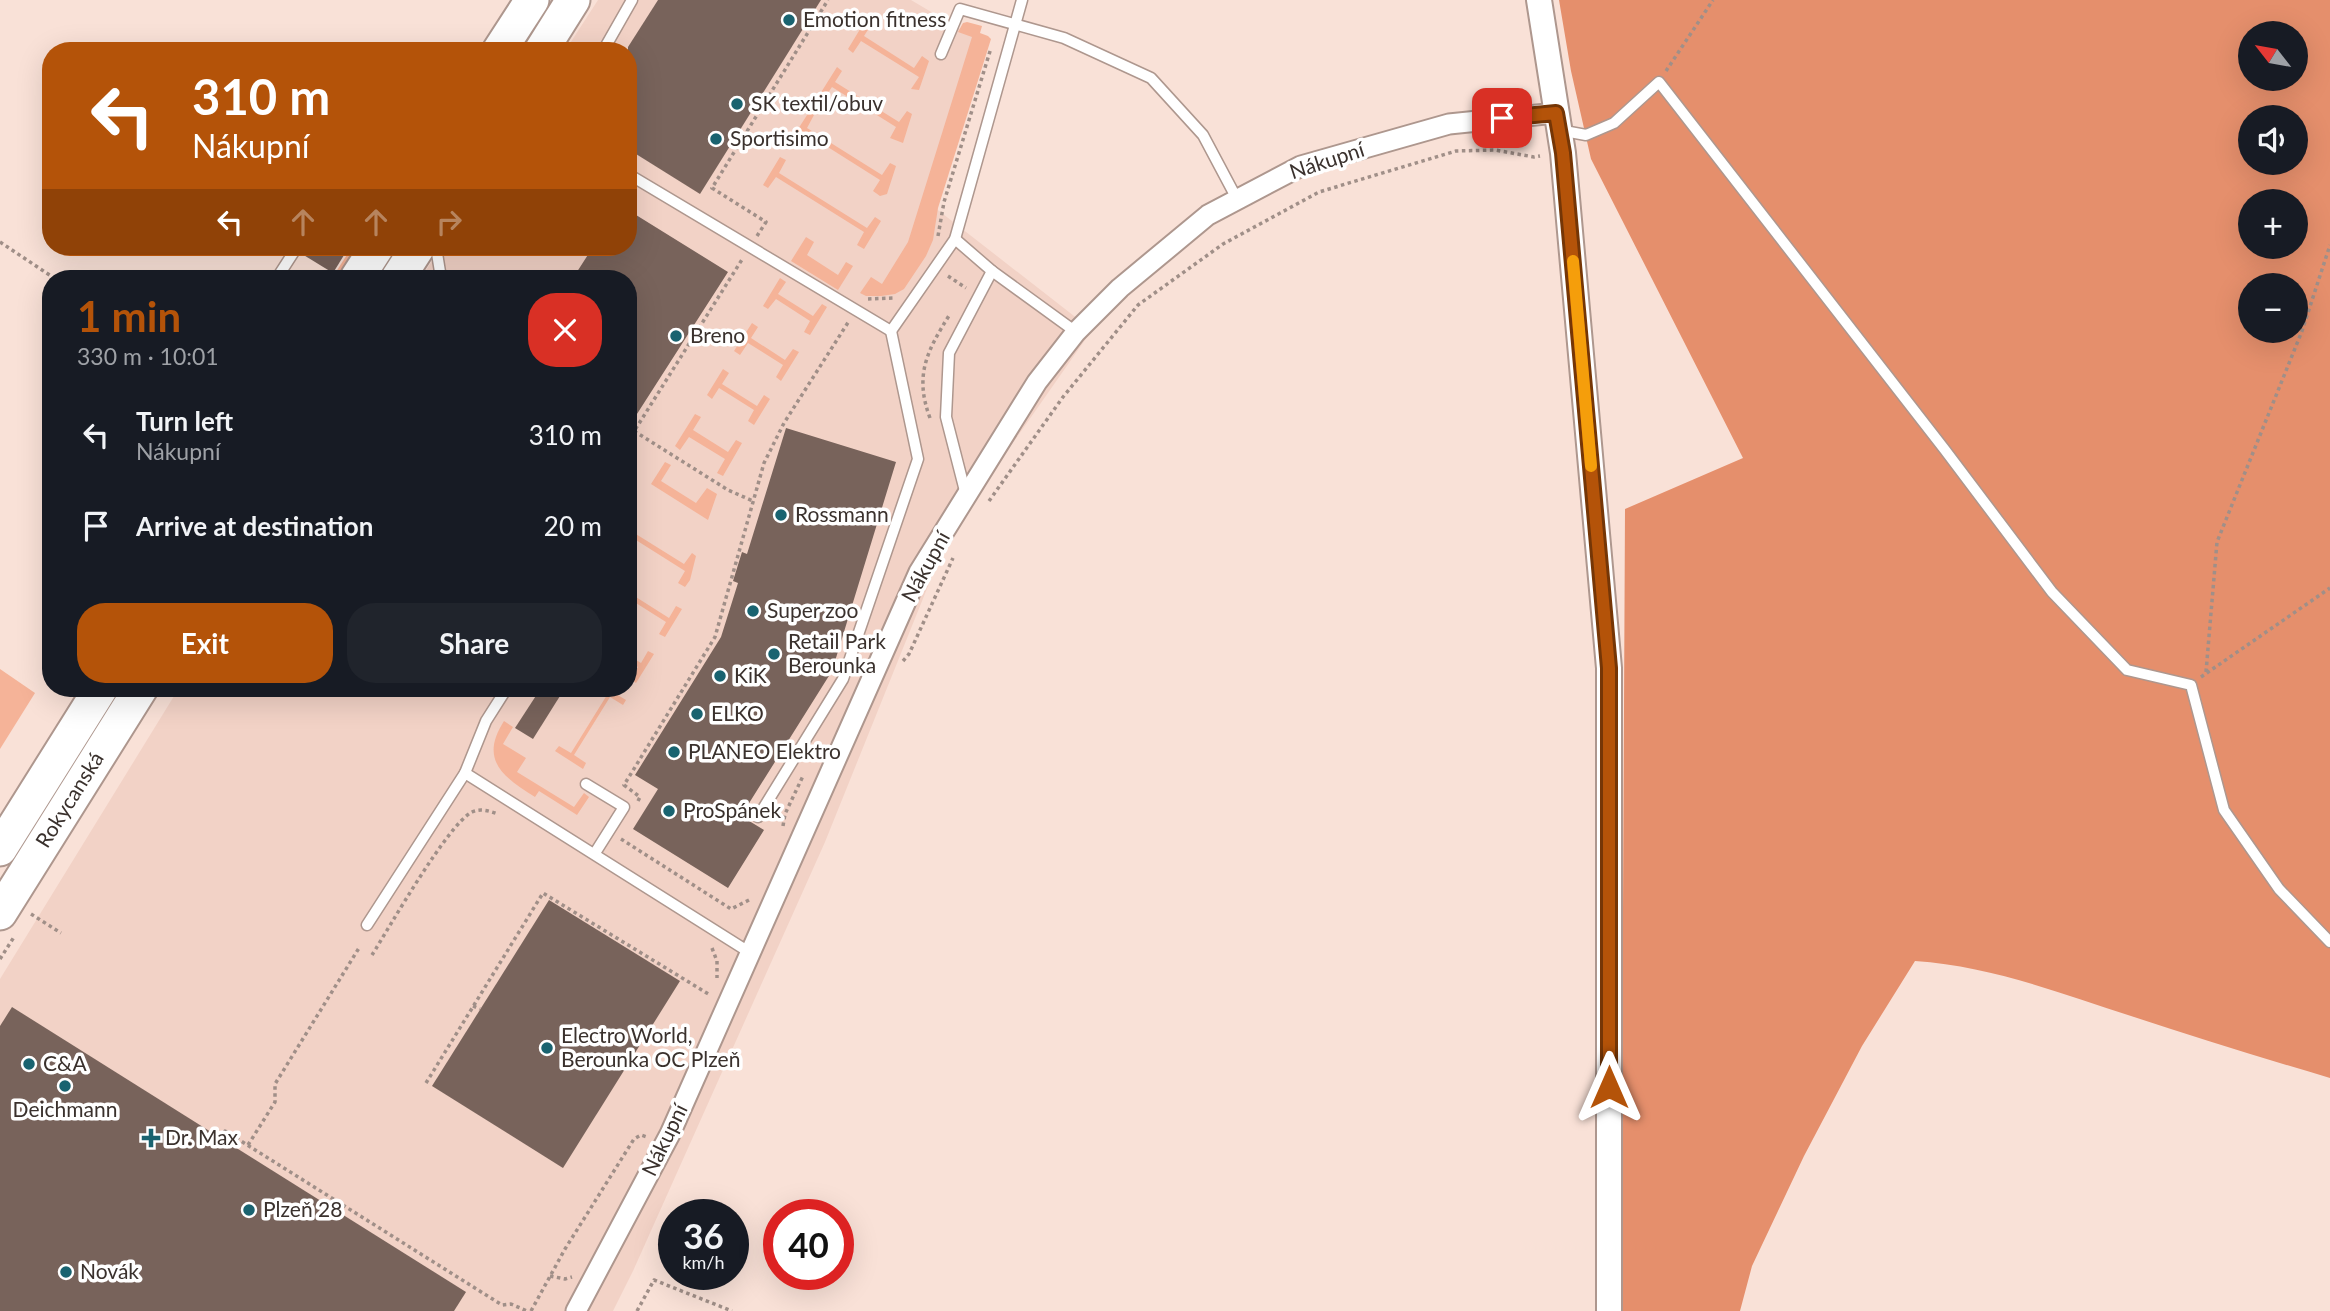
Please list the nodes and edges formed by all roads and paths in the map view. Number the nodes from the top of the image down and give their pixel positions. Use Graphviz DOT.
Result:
graph roads {
  1 [pos="532,0"];
  2 [pos="573,0"];
  3 [pos="632,0"];
  4 [pos="1022,0"];
  5 [pos="1539,0"];
  6 [pos="1713,0"];
  7 [pos="999,19"];
  8 [pos="1016,23"];
  9 [pos="503,42"];
  10 [pos="547,42"];
  11 [pos="608,42"];
  12 [pos="942,54"];
  13 [pos="1659,82"];
  14 [pos="1559,132"];
  15 [pos="637,179"];
  16 [pos="1237,199"];
  17 [pos="955,239"];
  18 [pos="0,242"];
  19 [pos="936,244"];
  20 [pos="2330,245"];
  21 [pos="982,262"];
  22 [pos="42,270"];
  23 [pos="992,271"];
  24 [pos="966,288"];
  25 [pos="898,298"];
  26 [pos="855,311"];
  27 [pos="952,311"];
  28 [pos="891,331"];
  29 [pos="1076,332"];
  30 [pos="934,429"];
  31 [pos="637,433"];
  32 [pos="967,497"];
  33 [pos="753,501"];
  34 [pos="986,505"];
  35 [pos="958,548"];
  36 [pos="2330,588"];
  37 [pos="902,663"];
  38 [pos="2206,672"];
  39 [pos="2191,685"];
  40 [pos="95,697"];
  41 [pos="136,697"];
  42 [pos="501,697"];
  43 [pos="808,765"];
  44 [pos="465,773"];
  45 [pos="586,784"];
  46 [pos="635,807"];
  47 [pos="758,817"];
  48 [pos="508,820"];
  49 [pos="617,836"];
  50 [pos="781,837"];
  51 [pos="0,849"];
  52 [pos="595,853"];
  53 [pos="759,891"];
  54 [pos="15,913"];
  55 [pos="367,925"];
  56 [pos="61,933"];
  57 [pos="2330,942"];
  58 [pos="709,945"];
  59 [pos="359,948"];
  60 [pos="749,952"];
  61 [pos="372,956"];
  62 [pos="717,984"];
  63 [pos="712,996"];
  64 [pos="473,1006"];
  65 [pos="480,1009"];
  66 [pos="425,1083"];
  67 [pos="221,1138"];
  68 [pos="651,1138"];
  69 [pos="248,1145"];
  70 [pos="579,1275"];
  71 [pos="550,1276"];
  72 [pos="529,1311"];
  73 [pos="576,1311"];
  74 [pos="637,1311"];
  75 [pos="732,1311"];
  76 [pos="1609,1311"];
  1 -- 9 [label="highway"];
  2 -- 10 [label="highway"];
  3 -- 11 [label="lane"];
  4 -- 8 [label="lane"];
  5 -- 14 [label="street"];
  6 -- 13 [label="path"];
  7 -- 8 [label="lane"];
  7 -- 12 [label="lane"];
  7 -- 19 [label="path"];
  8 -- 16 [label="lane"];
  8 -- 17 [label="lane"];
  13 -- 14 [label="lane"];
  13 -- 39 [label="lane"];
  14 -- 16 [label="street, Nákupní"];
  14 -- 34 [label="path"];
  14 -- 76 [label="street"];
  15 -- 26 [label="lane"];
  16 -- 29 [label="street, Nákupní"];
  17 -- 21 [label="lane"];
  17 -- 28 [label="lane"];
  18 -- 22 [label="path"];
  20 -- 38 [label="path"];
  21 -- 23 [label="lane"];
  21 -- 24 [label="path"];
  23 -- 29 [label="lane"];
  23 -- 32 [label="lane"];
  25 -- 26 [label="path"];
  26 -- 28 [label="lane"];
  26 -- 33 [label="path"];
  27 -- 30 [label="path"];
  28 -- 47 [label="lane"];
  29 -- 32 [label="street, Nákupní"];
  31 -- 33 [label="path"];
  32 -- 60 [label="street, Nákupní"];
  33 -- 46 [label="path"];
  35 -- 37 [label="path"];
  36 -- 38 [label="path"];
  38 -- 39 [label="path"];
  39 -- 57 [label="lane"];
  40 -- 51 [label="highway, Rokycanská"];
  41 -- 54 [label="highway, Rokycanská"];
  42 -- 44 [label="lane"];
  43 -- 50 [label="path"];
  44 -- 52 [label="lane"];
  44 -- 55 [label="lane"];
  45 -- 52 [label="lane"];
  48 -- 61 [label="path"];
  49 -- 53 [label="path"];
  52 -- 60 [label="lane"];
  54 -- 56 [label="path"];
  58 -- 62 [label="path"];
  59 -- 69 [label="path"];
  60 -- 73 [label="street, Nákupní"];
  63 -- 64 [label="path"];
  64 -- 65 [label="path"];
  64 -- 66 [label="path"];
  67 -- 69 [label="path"];
  68 -- 71 [label="path"];
  69 -- 72 [label="path"];
  70 -- 71 [label="path"];
  71 -- 72 [label="path"];
  74 -- 75 [label="path"];
}
